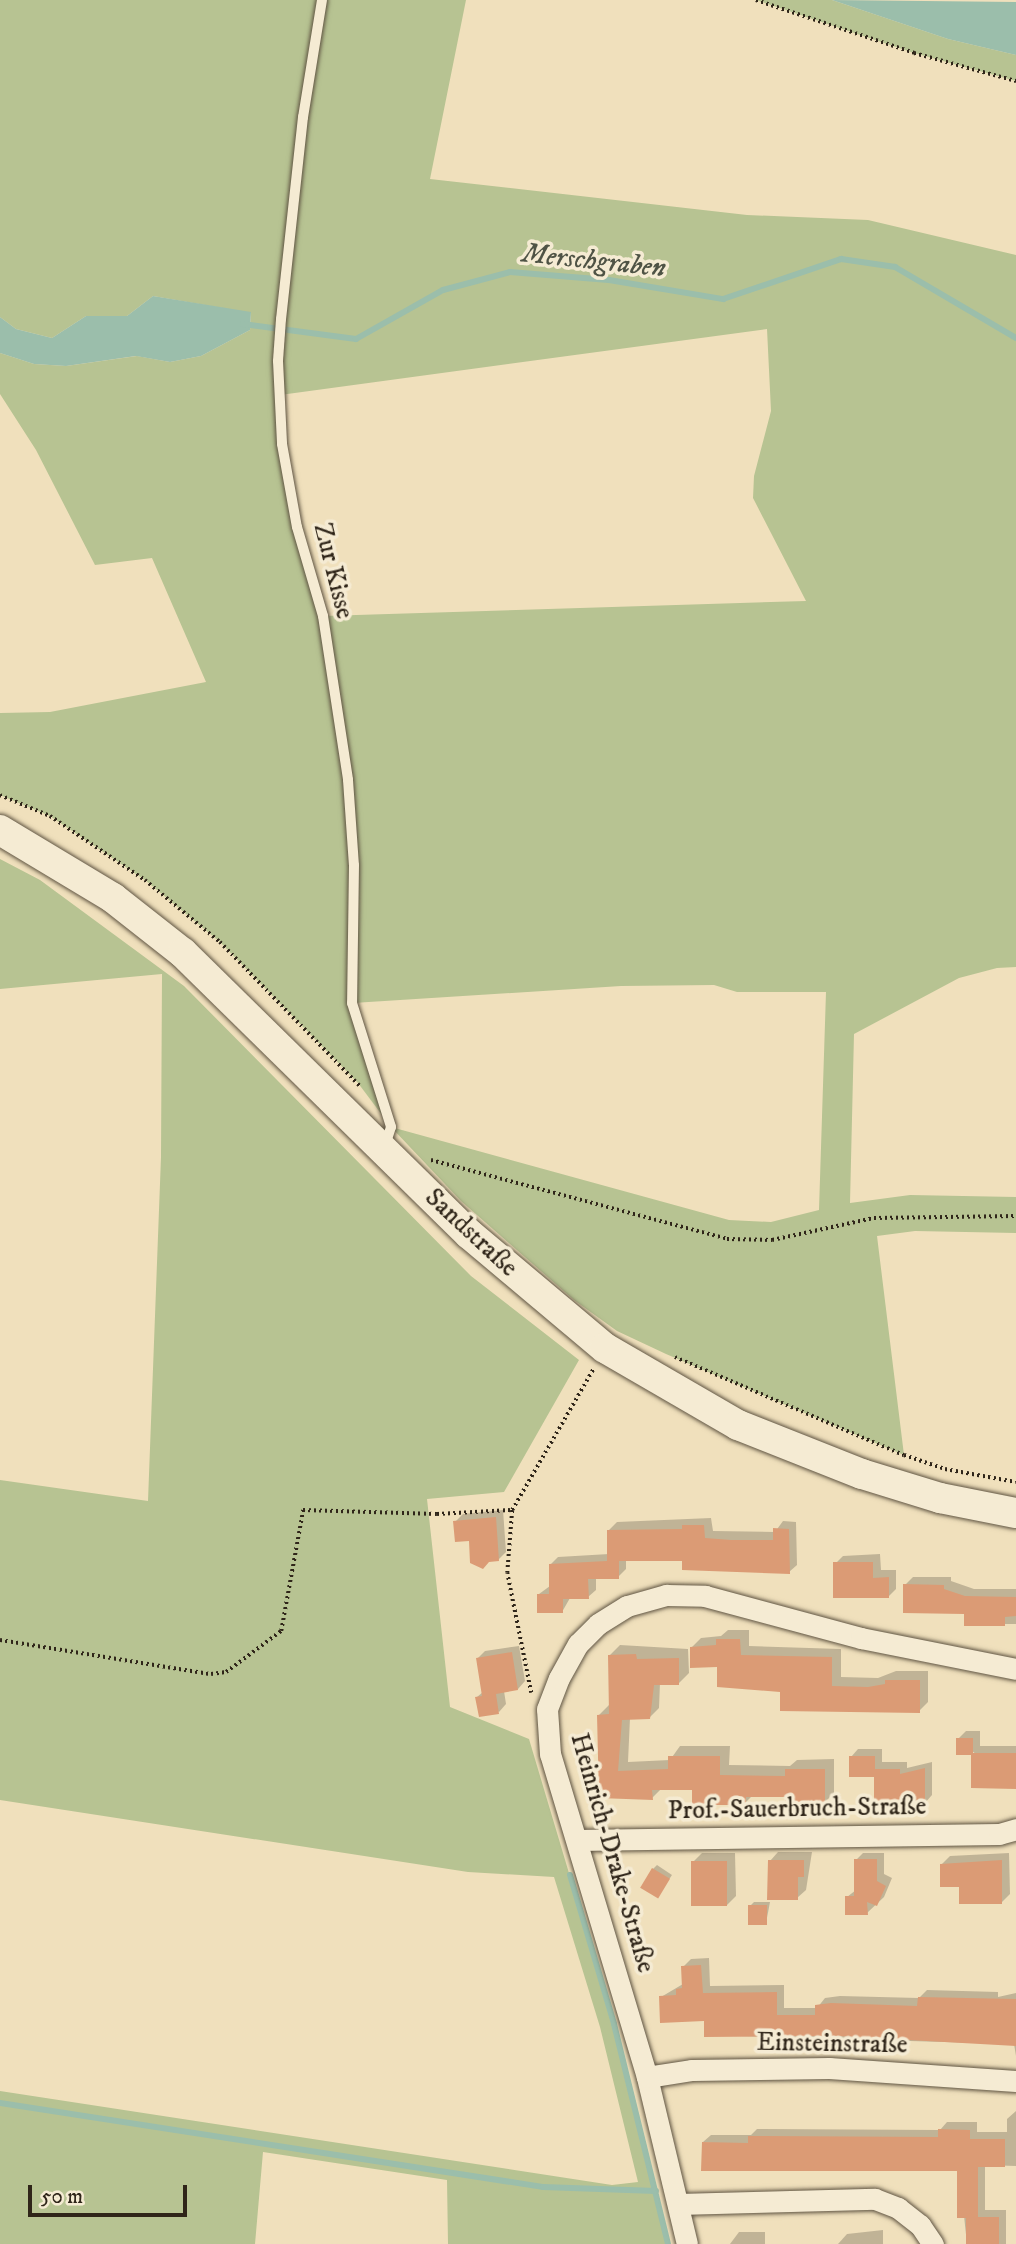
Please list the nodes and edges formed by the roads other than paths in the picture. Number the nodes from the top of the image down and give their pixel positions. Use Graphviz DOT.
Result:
graph roads {
  1 [pos="322,0"];
  2 [pos="0,830"];
  3 [pos="384,1148"];
  4 [pos="1016,1513"];
  5 [pos="1016,1670"];
  6 [pos="1016,1829"];
  7 [pos="577,1840"];
  8 [pos="647,2077"];
  9 [pos="1016,2081"];
  10 [pos="678,2204"];
  11 [pos="687,2244"];
  12 [pos="933,2244"];
  1 -- 3 [label="lane, Zur Kisse"];
  2 -- 3 [label="main road, Sandstraße"];
  3 -- 4 [label="main road, Sandstraße"];
  5 -- 7 [label="street, Heinrich-Drake-Straße"];
  6 -- 7 [label="street, Prof.-Sauerbruch-Straße"];
  7 -- 8 [label="street, Heinrich-Drake-Straße"];
  8 -- 9 [label="street, Einsteinstraße"];
  8 -- 10 [label="street, Heinrich-Drake-Straße"];
  10 -- 11 [label="street, Heinrich-Drake-Straße"];
  10 -- 12 [label="street"];
}
